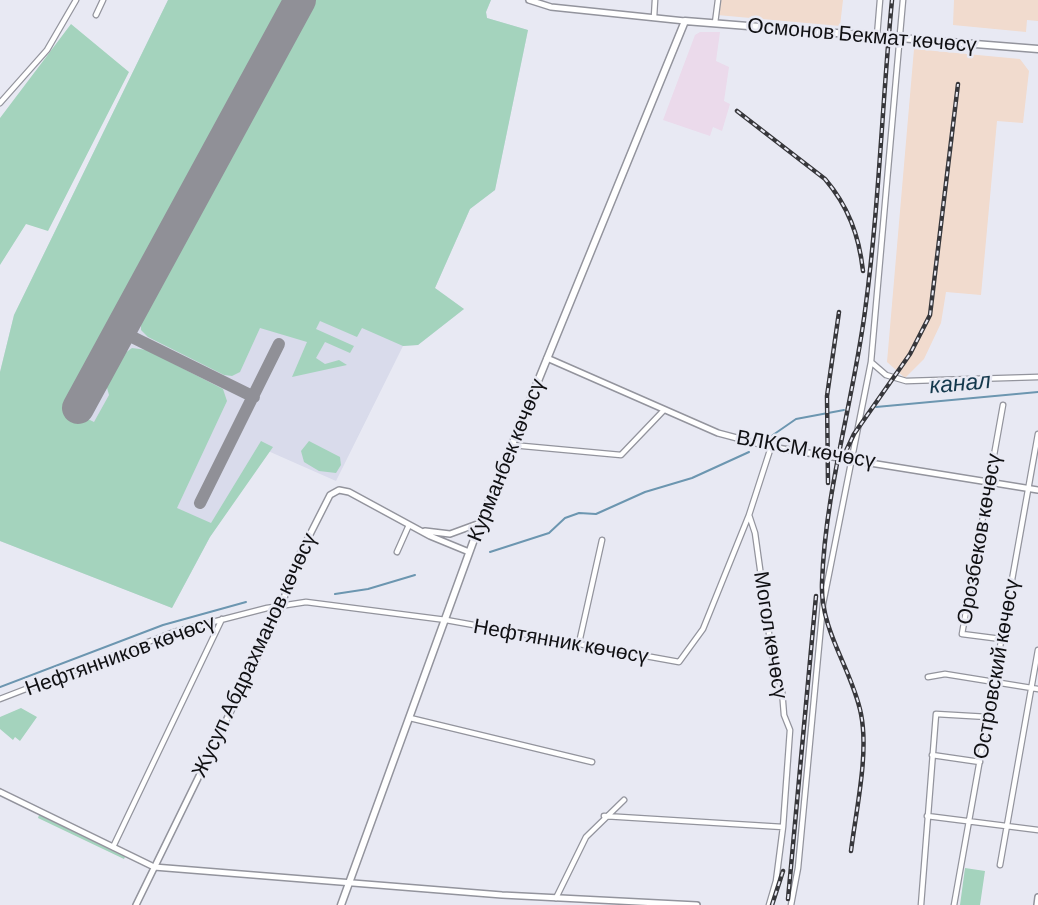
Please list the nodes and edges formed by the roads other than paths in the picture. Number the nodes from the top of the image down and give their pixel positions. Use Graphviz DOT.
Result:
graph roads {
  1 [pos="76,0"];
  2 [pos="103,0"];
  3 [pos="529,0"];
  4 [pos="655,0"];
  5 [pos="718,0"];
  6 [pos="880,0"];
  7 [pos="902,0"];
  8 [pos="96,15"];
  9 [pos="654,17"];
  10 [pos="685,21"];
  11 [pos="715,23"];
  12 [pos="877,36"];
  13 [pos="900,38"];
  14 [pos="1038,49"];
  15 [pos="0,103"];
  16 [pos="547,358"];
  17 [pos="872,362"];
  18 [pos="1038,377"];
  19 [pos="1003,405"];
  20 [pos="664,410"];
  21 [pos="1038,434"];
  22 [pos="511,445"];
  23 [pos="771,447"];
  24 [pos="854,458"];
  25 [pos="990,481"];
  26 [pos="1028,488"];
  27 [pos="1038,490"];
  28 [pos="749,515"];
  29 [pos="480,523"];
  30 [pos="410,524"];
  31 [pos="419,529"];
  32 [pos="602,540"];
  33 [pos="397,552"];
  34 [pos="469,552"];
  35 [pos="281,607"];
  36 [pos="222,618"];
  37 [pos="446,620"];
  38 [pos="1001,639"];
  39 [pos="579,642"];
  40 [pos="1038,650"];
  41 [pos="928,677"];
  42 [pos="994,680"];
  43 [pos="1031,688"];
  44 [pos="1038,689"];
  45 [pos="0,699"];
  46 [pos="988,717"];
  47 [pos="410,718"];
  48 [pos="932,755"];
  49 [pos="592,762"];
  50 [pos="980,762"];
  51 [pos="0,792"];
  52 [pos="624,800"];
  53 [pos="604,816"];
  54 [pos="926,816"];
  55 [pos="969,821"];
  56 [pos="1006,825"];
  57 [pos="783,827"];
  58 [pos="1038,830"];
  59 [pos="114,847"];
  60 [pos="154,866"];
  61 [pos="1000,866"];
  62 [pos="349,882"];
  63 [pos="1038,897"];
  64 [pos="555,898"];
  65 [pos="136,905"];
  66 [pos="341,905"];
  67 [pos="697,905"];
  68 [pos="769,905"];
  69 [pos="791,905"];
  70 [pos="922,905"];
  71 [pos="954,905"];
  72 [pos="1037,905"];
  1 -- 15 [label="street"];
  2 -- 8 [label="street"];
  3 -- 9 [label="street"];
  4 -- 9 [label="street"];
  5 -- 11 [label="street"];
  6 -- 12 [label="street"];
  7 -- 13 [label="street"];
  9 -- 10 [label="street"];
  10 -- 11 [label="main road, Осмонов Бекмат көчөсү"];
  10 -- 16 [label="main road, Курманбек көчөсү"];
  11 -- 12 [label="main road, Осмонов Бекмат көчөсү"];
  12 -- 13 [label="main road, Осмонов Бекмат көчөсү"];
  13 -- 14 [label="main road, Осмонов Бекмат көчөсү"];
  13 -- 17 [label="street"];
  16 -- 20 [label="street, ВЛКСМ көчөсү"];
  16 -- 22 [label="main road, Курманбек көчөсү"];
  17 -- 18 [label="street"];
  17 -- 24 [label="street"];
  19 -- 25 [label="street, Орозбеков көчөсү"];
  20 -- 22 [label="street"];
  20 -- 23 [label="street, ВЛКСМ көчөсү"];
  21 -- 26 [label="street, Островский көчөсү"];
  22 -- 29 [label="main road, Курманбек көчөсү"];
  23 -- 24 [label="street, ВЛКСМ көчөсү"];
  23 -- 28 [label="street"];
  24 -- 25 [label="street, ВЛКСМ көчөсү"];
  24 -- 69 [label="street"];
  25 -- 26 [label="street, ВЛКСМ көчөсү"];
  25 -- 38 [label="street, Орозбеков көчөсү"];
  26 -- 27 [label="street, ВЛКСМ көчөсү"];
  26 -- 38 [label="street, Островский көчөсү"];
  28 -- 39 [label="street, Нефтянник көчөсү"];
  28 -- 57 [label="street, Могол көчөсү"];
  29 -- 31 [label="street"];
  29 -- 34 [label="main road, Курманбек көчөсү"];
  30 -- 31 [label="street, Жусуп Абдрахманов көчөсү"];
  30 -- 33 [label="street"];
  30 -- 35 [label="street, Жусуп Абдрахманов көчөсү"];
  31 -- 34 [label="street, Жусуп Абдрахманов көчөсү"];
  32 -- 39 [label="street"];
  34 -- 37 [label="main road, Курманбек көчөсү"];
  35 -- 36 [label="street, Нефтянников көчөсү"];
  35 -- 37 [label="street, Нефтянник көчөсү"];
  35 -- 60 [label="street, Жусуп Абдрахманов көчөсү"];
  36 -- 45 [label="street, Нефтянников көчөсү"];
  36 -- 59 [label="street"];
  37 -- 39 [label="street, Нефтянник көчөсү"];
  37 -- 47 [label="main road, Курманбек көчөсү"];
  38 -- 42 [label="street, Островский көчөсү"];
  40 -- 43 [label="street"];
  41 -- 42 [label="street"];
  42 -- 43 [label="street"];
  42 -- 46 [label="street, Островский көчөсү"];
  43 -- 44 [label="street"];
  43 -- 56 [label="street"];
  46 -- 48 [label="street"];
  46 -- 50 [label="street, Островский көчөсү"];
  47 -- 49 [label="street"];
  47 -- 62 [label="main road, Курманбек көчөсү"];
  48 -- 50 [label="street"];
  48 -- 54 [label="street"];
  50 -- 55 [label="street, Островский көчөсү"];
  51 -- 59 [label="street"];
  52 -- 53 [label="street"];
  53 -- 57 [label="street"];
  53 -- 64 [label="street"];
  54 -- 55 [label="street"];
  54 -- 70 [label="street"];
  55 -- 56 [label="street"];
  55 -- 71 [label="street, Островский көчөсү"];
  56 -- 58 [label="street"];
  56 -- 61 [label="street"];
  57 -- 68 [label="street, Могол көчөсү"];
  59 -- 60 [label="street"];
  60 -- 62 [label="street"];
  60 -- 65 [label="street, Жусуп Абдрахманов көчөсү"];
  62 -- 64 [label="street"];
  62 -- 66 [label="main road, Курманбек көчөсү"];
  63 -- 72 [label="street"];
  64 -- 67 [label="street"];
}
